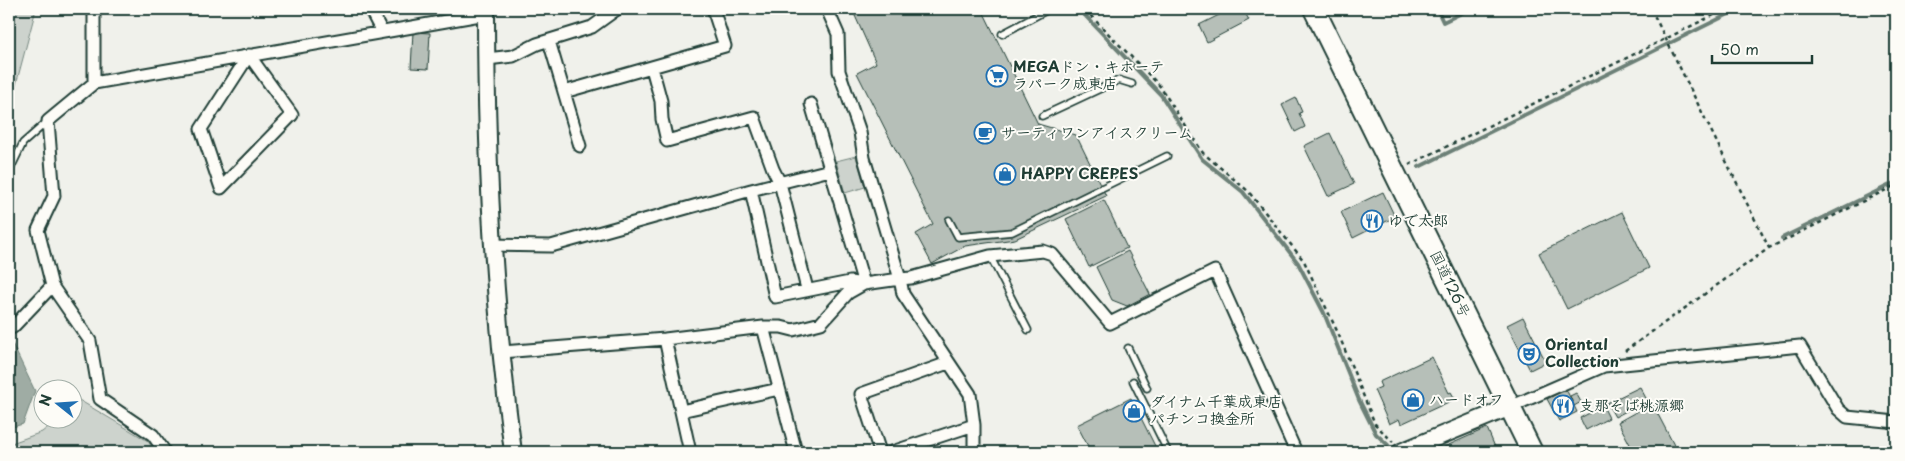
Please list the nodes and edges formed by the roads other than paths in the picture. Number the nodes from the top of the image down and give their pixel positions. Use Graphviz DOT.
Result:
graph roads {
  1 [pos="94,9"];
  2 [pos="370,9"];
  3 [pos="617,9"];
  4 [pos="713,9"];
  5 [pos="827,9"];
  6 [pos="1049,9"];
  7 [pos="1314,9"];
  8 [pos="486,11"];
  9 [pos="382,32"];
  10 [pos="1002,34"];
  11 [pos="549,41"];
  12 [pos="250,55"];
  13 [pos="487,59"];
  14 [pos="652,68"];
  15 [pos="94,83"];
  16 [pos="1132,84"];
  17 [pos="564,92"];
  18 [pos="811,104"];
  19 [pos="1042,116"];
  20 [pos="48,121"];
  21 [pos="580,146"];
  22 [pos="1167,156"];
  23 [pos="830,170"];
  24 [pos="9,172"];
  25 [pos="780,183"];
  26 [pos="751,190"];
  27 [pos="949,220"];
  28 [pos="492,245"];
  29 [pos="990,256"];
  30 [pos="900,278"];
  31 [pos="864,284"];
  32 [pos="52,286"];
  33 [pos="808,289"];
  34 [pos="763,327"];
  35 [pos="9,329"];
  36 [pos="1028,330"];
  37 [pos="664,339"];
  38 [pos="1128,348"];
  39 [pos="502,352"];
  40 [pos="948,363"];
  41 [pos="1133,381"];
  42 [pos="1147,388"];
  43 [pos="779,389"];
  44 [pos="1510,407"];
  45 [pos="681,411"];
  46 [pos="1896,422"];
  47 [pos="974,425"];
  48 [pos="974,450"];
  49 [pos="165,452"];
  50 [pos="513,452"];
  51 [pos="690,452"];
  52 [pos="796,452"];
  53 [pos="880,452"];
  54 [pos="892,452"];
  55 [pos="1168,452"];
  56 [pos="1296,452"];
  57 [pos="1402,452"];
  58 [pos="1532,452"];
  1 -- 15 [label="street"];
  2 -- 9 [label="street"];
  3 -- 11 [label="street"];
  4 -- 14 [label="street"];
  5 -- 30 [label="street"];
  6 -- 10 [label="lane"];
  7 -- 44 [label="highway, 国道126号"];
  8 -- 9 [label="street"];
  8 -- 13 [label="street"];
  9 -- 12 [label="street"];
  11 -- 13 [label="street"];
  11 -- 17 [label="street"];
  12 -- 12 [label="street"];
  12 -- 15 [label="street"];
  13 -- 28 [label="street"];
  14 -- 17 [label="street"];
  14 -- 25 [label="street"];
  15 -- 20 [label="street"];
  16 -- 19 [label="lane"];
  17 -- 21 [label="street"];
  18 -- 23 [label="street"];
  20 -- 24 [label="lane"];
  20 -- 32 [label="street"];
  22 -- 27 [label="lane"];
  23 -- 25 [label="street"];
  23 -- 31 [label="street"];
  25 -- 26 [label="street"];
  25 -- 33 [label="street"];
  26 -- 28 [label="street"];
  26 -- 33 [label="street"];
  28 -- 39 [label="street"];
  29 -- 30 [label="street"];
  29 -- 36 [label="lane"];
  29 -- 56 [label="street"];
  30 -- 31 [label="street"];
  30 -- 40 [label="street"];
  31 -- 33 [label="street"];
  31 -- 34 [label="street"];
  32 -- 35 [label="street"];
  32 -- 49 [label="street"];
  34 -- 37 [label="street"];
  34 -- 43 [label="street"];
  37 -- 39 [label="street"];
  37 -- 45 [label="street"];
  38 -- 42 [label="lane"];
  39 -- 50 [label="street"];
  40 -- 47 [label="street"];
  40 -- 53 [label="street"];
  41 -- 55 [label="lane"];
  43 -- 45 [label="street"];
  43 -- 52 [label="street"];
  44 -- 46 [label="street"];
  44 -- 57 [label="street"];
  44 -- 58 [label="highway, 国道126号"];
  45 -- 51 [label="street"];
  47 -- 48 [label="street"];
  47 -- 54 [label="street"];
}
